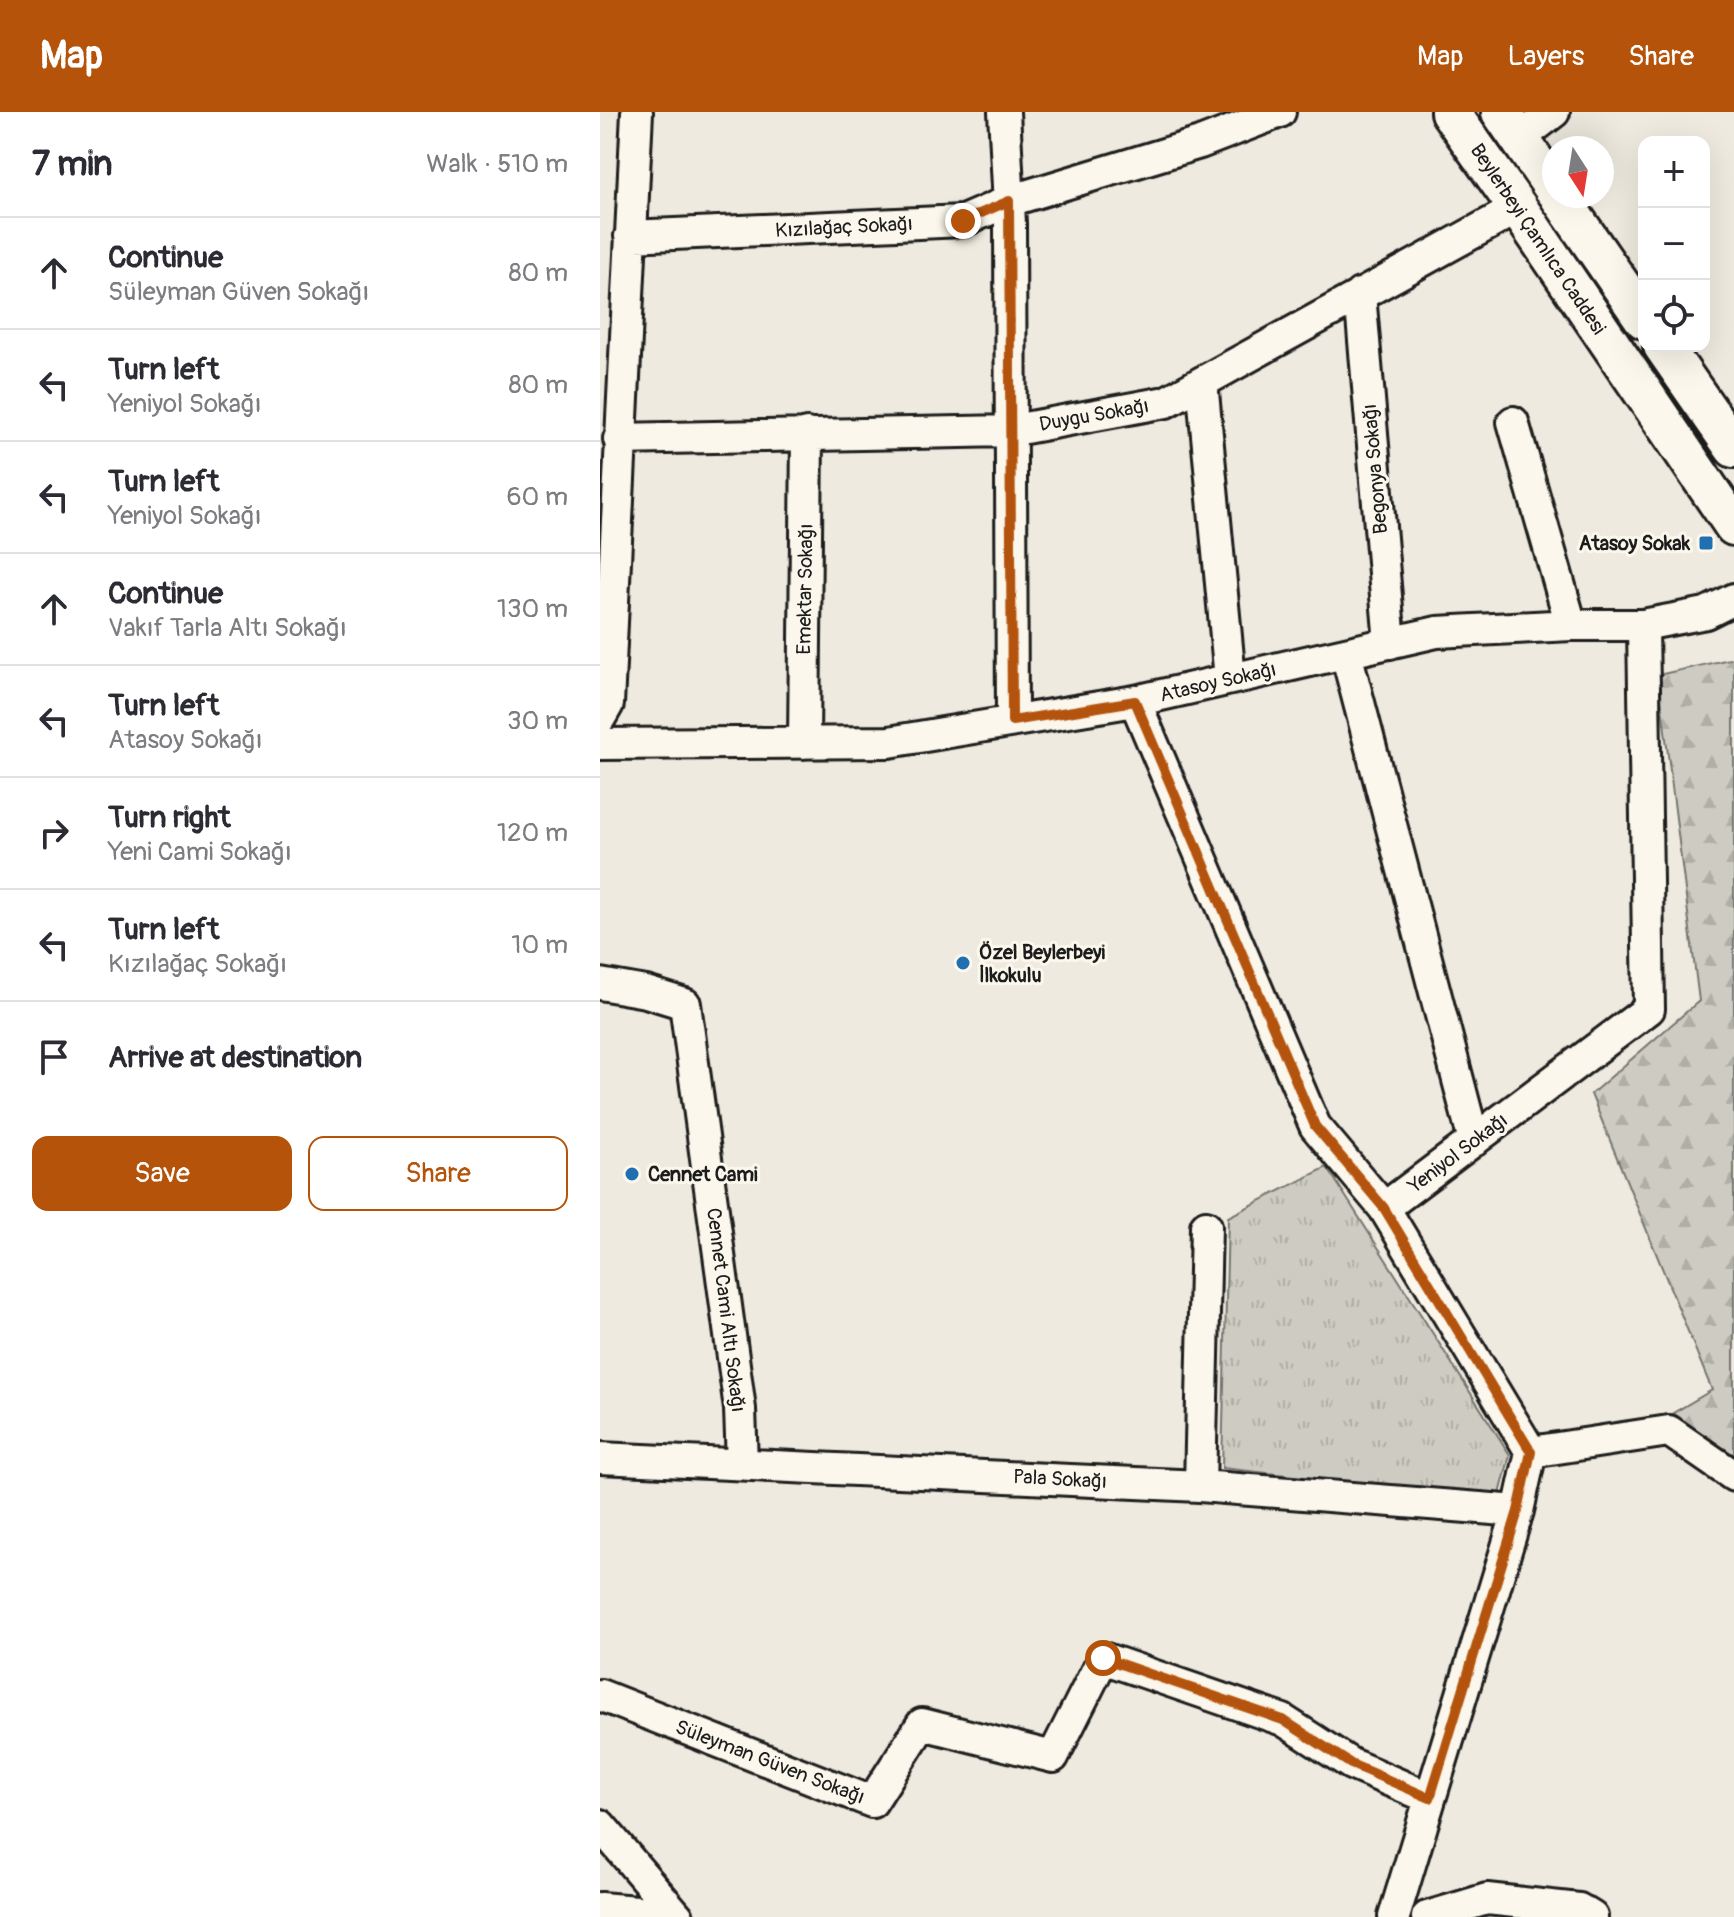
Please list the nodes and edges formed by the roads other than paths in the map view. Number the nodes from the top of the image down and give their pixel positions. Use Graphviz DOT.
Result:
graph roads {
  1 [pos="637,112"];
  2 [pos="1004,112"];
  3 [pos="1280,112"];
  4 [pos="1450,112"];
  5 [pos="1554,112"];
  6 [pos="1511,125"];
  7 [pos="1542,171"];
  8 [pos="1009,201"];
  9 [pos="1518,208"];
  10 [pos="1567,208"];
  11 [pos="630,236"];
  12 [pos="1360,294"];
  13 [pos="1638,310"];
  14 [pos="1667,352"];
  15 [pos="1202,382"];
  16 [pos="1513,422"];
  17 [pos="1009,431"];
  18 [pos="807,434"];
  19 [pos="619,439"];
  20 [pos="1734,448"];
  21 [pos="1734,526"];
  22 [pos="1734,599"];
  23 [pos="1571,625"];
  24 [pos="1643,625"];
  25 [pos="1390,643"];
  26 [pos="1346,653"];
  27 [pos="1230,679"];
  28 [pos="1135,701"];
  29 [pos="600,718"];
  30 [pos="1012,721"];
  31 [pos="804,743"];
  32 [pos="600,744"];
  33 [pos="600,984"];
  34 [pos="1474,1141"];
  35 [pos="1384,1208"];
  36 [pos="1206,1226"];
  37 [pos="1531,1452"];
  38 [pos="600,1458"];
  39 [pos="742,1464"];
  40 [pos="1734,1476"];
  41 [pos="1200,1486"];
  42 [pos="1518,1511"];
  43 [pos="600,1695"];
  44 [pos="1430,1798"];
  45 [pos="600,1825"];
  46 [pos="600,1908"];
  47 [pos="676,1916"];
  48 [pos="1394,1917"];
  49 [pos="1427,1917"];
  50 [pos="1592,1917"];
  1 -- 11 [label="street"];
  2 -- 8 [label="street"];
  3 -- 8 [label="street, Kızılağaç Sokağı"];
  4 -- 9 [label="main road, Beylerbeyi Çamlıca Caddesi"];
  5 -- 6 [label="street"];
  6 -- 7 [label="main road"];
  8 -- 11 [label="street, Kızılağaç Sokağı"];
  8 -- 17 [label="street"];
  9 -- 12 [label="street, Duygu Sokağı"];
  9 -- 21 [label="main road, Beylerbeyi Çamlıca Caddesi"];
  10 -- 13 [label="main road"];
  11 -- 19 [label="street"];
  12 -- 15 [label="street, Duygu Sokağı"];
  12 -- 25 [label="street, Begonya Sokağı"];
  14 -- 20 [label="main road"];
  15 -- 17 [label="street, Duygu Sokağı"];
  15 -- 27 [label="street"];
  16 -- 23 [label="street"];
  17 -- 18 [label="street, Duygu Sokağı"];
  17 -- 30 [label="street"];
  18 -- 19 [label="street, Duygu Sokağı"];
  18 -- 31 [label="street, Emektar Sokağı"];
  19 -- 29 [label="street"];
  22 -- 24 [label="street"];
  23 -- 24 [label="street, Atasoy Sokağı"];
  23 -- 25 [label="street, Atasoy Sokağı"];
  24 -- 34 [label="street, Yeniyol Sokağı"];
  25 -- 26 [label="street, Atasoy Sokağı"];
  26 -- 27 [label="street, Atasoy Sokağı"];
  26 -- 34 [label="street"];
  27 -- 28 [label="street, Atasoy Sokağı"];
  28 -- 30 [label="street, Atasoy Sokağı"];
  28 -- 35 [label="street"];
  30 -- 31 [label="street, Atasoy Sokağı"];
  31 -- 32 [label="street, Atasoy Sokağı"];
  33 -- 39 [label="street, Cennet Cami Altı Sokağı"];
  34 -- 35 [label="street, Yeniyol Sokağı"];
  35 -- 37 [label="street"];
  36 -- 41 [label="street"];
  37 -- 40 [label="street"];
  37 -- 42 [label="street"];
  38 -- 39 [label="street, Pala Sokağı"];
  39 -- 41 [label="street, Pala Sokağı"];
  41 -- 42 [label="street, Pala Sokağı"];
  42 -- 44 [label="street"];
  43 -- 44 [label="street, Süleyman Güven Sokağı"];
  44 -- 48 [label="street"];
  45 -- 47 [label="street"];
  46 -- 47 [label="street"];
  49 -- 50 [label="street"];
}
